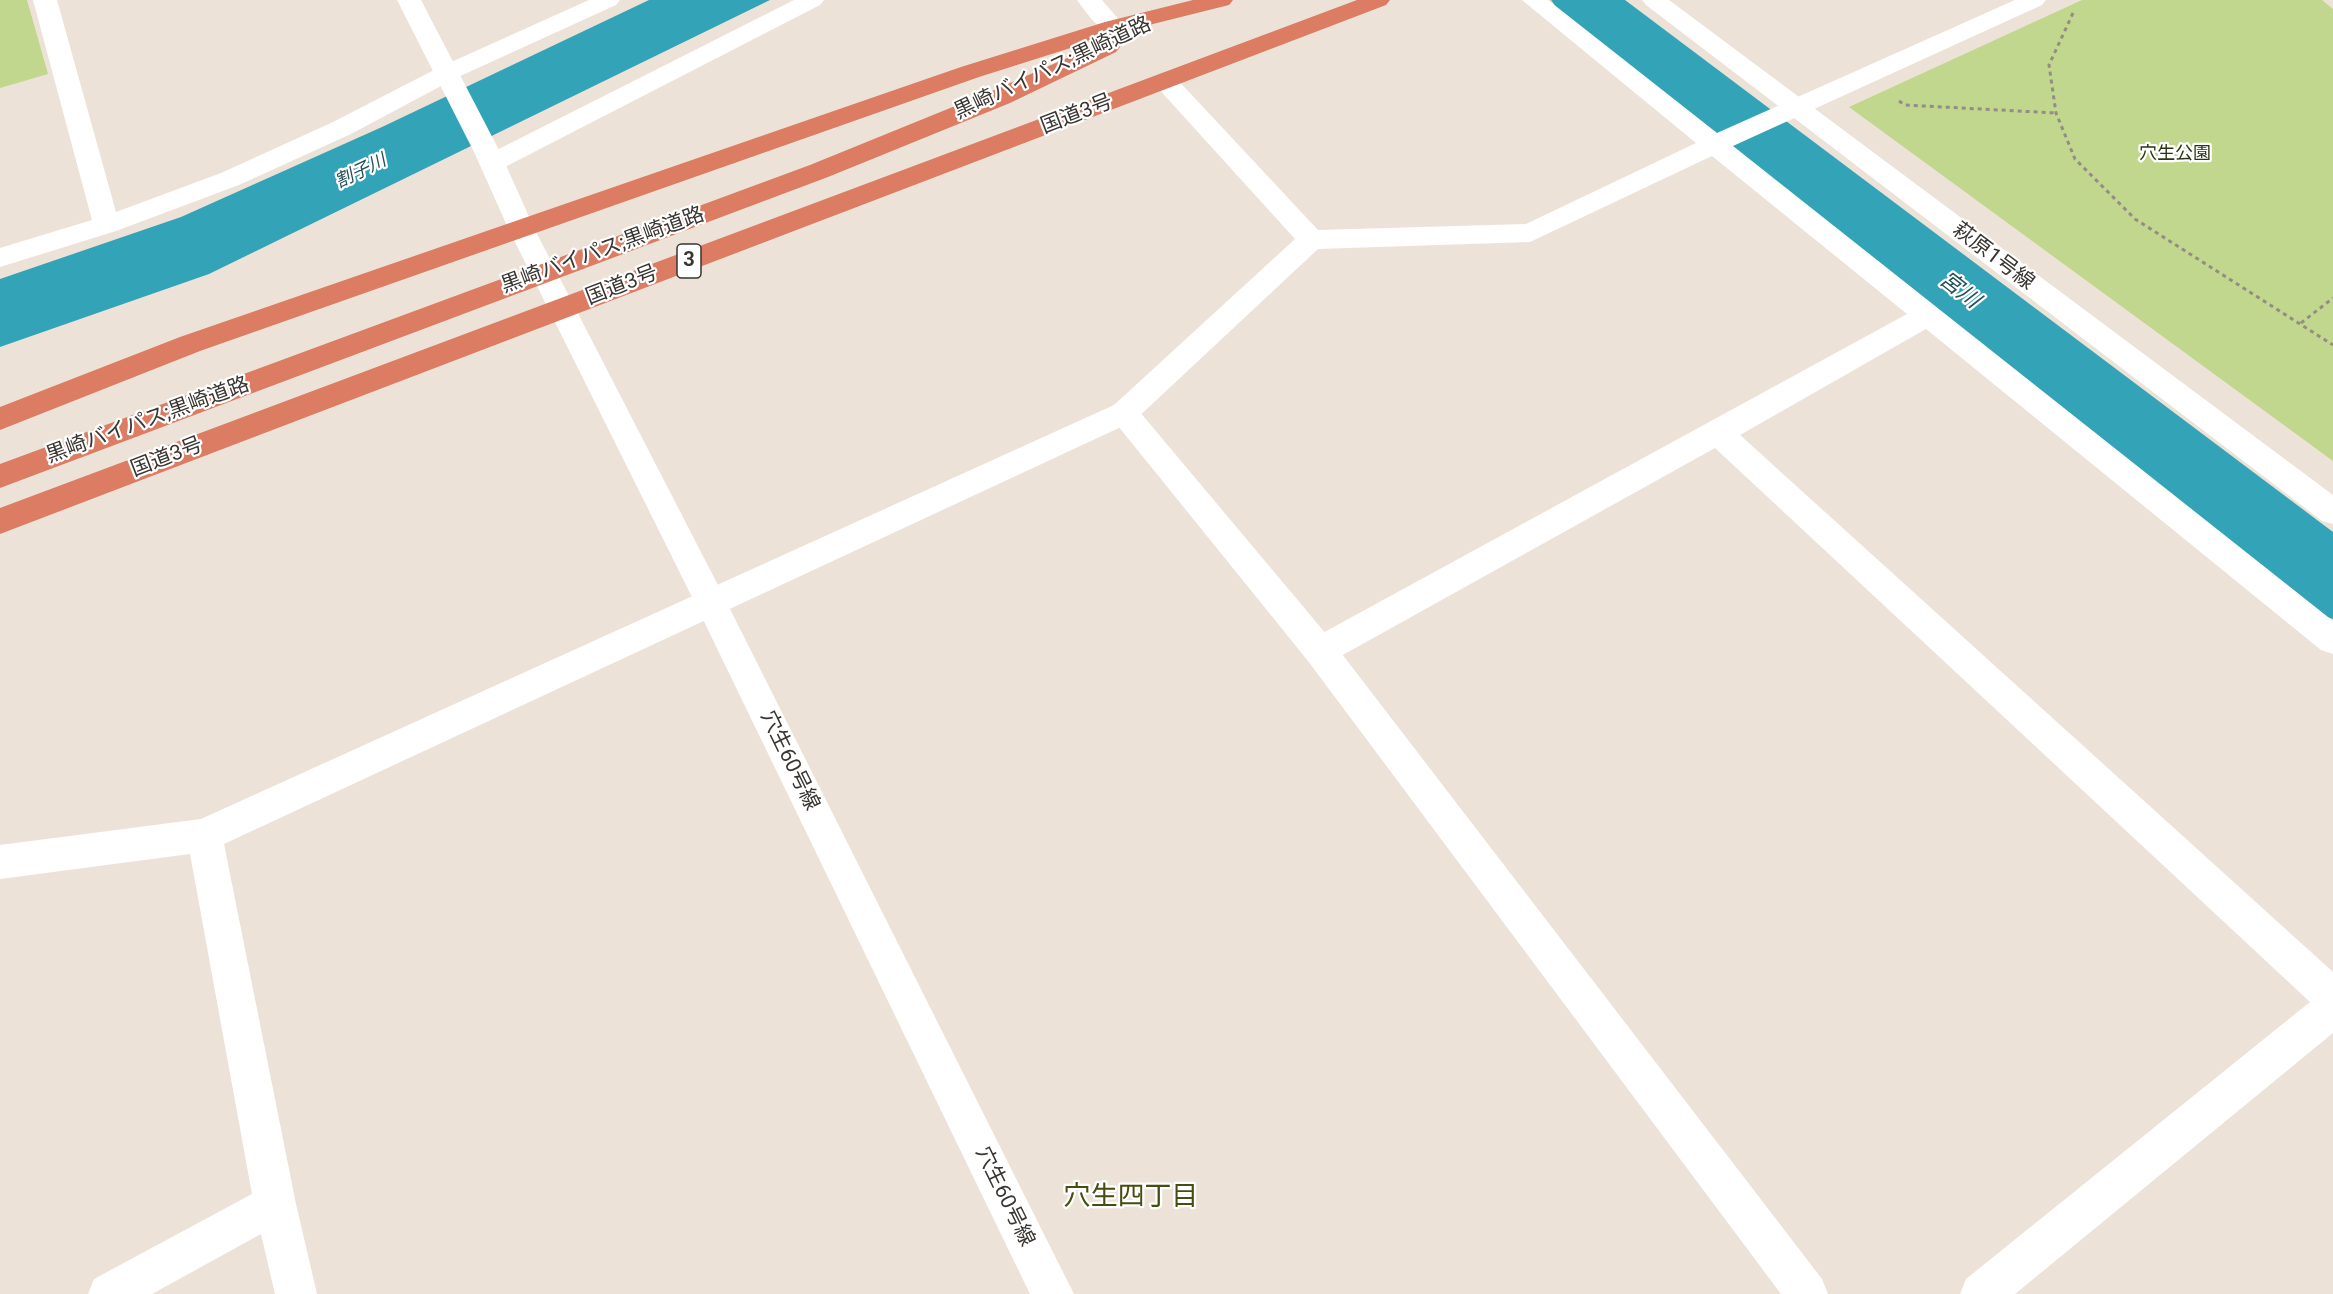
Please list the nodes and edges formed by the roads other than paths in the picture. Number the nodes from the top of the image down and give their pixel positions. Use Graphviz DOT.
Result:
graph roads {
  1 [pos="45,0"];
  2 [pos="409,0"];
  3 [pos="608,0"];
  4 [pos="812,0"];
  5 [pos="1089,0"];
  6 [pos="1174,0"];
  7 [pos="1194,0"];
  8 [pos="1221,0"];
  9 [pos="1378,0"];
  10 [pos="1534,0"];
  11 [pos="1654,0"];
  12 [pos="2034,0"];
  13 [pos="1113,27"];
  14 [pos="450,80"];
  15 [pos="1166,82"];
  16 [pos="1786,110"];
  17 [pos="1721,141"];
  18 [pos="489,157"];
  19 [pos="107,225"];
  20 [pos="522,230"];
  21 [pos="1311,240"];
  22 [pos="0,258"];
  23 [pos="562,309"];
  24 [pos="1926,316"];
  25 [pos="1124,412"];
  26 [pos="0,419"];
  27 [pos="1718,433"];
  28 [pos="0,476"];
  29 [pos="2333,512"];
  30 [pos="0,521"];
  31 [pos="710,601"];
  32 [pos="2333,640"];
  33 [pos="1320,651"];
  34 [pos="204,835"];
  35 [pos="0,862"];
  36 [pos="2333,998"];
  37 [pos="2333,1008"];
  38 [pos="275,1204"];
  39 [pos="110,1294"];
  40 [pos="296,1294"];
  41 [pos="1053,1294"];
  42 [pos="1807,1294"];
  43 [pos="1981,1294"];
  1 -- 19 [label="street"];
  2 -- 14 [label="street, 穴生60号線"];
  3 -- 14 [label="street"];
  4 -- 18 [label="street"];
  5 -- 13 [label="street"];
  6 -- 13 [label="highway"];
  7 -- 28 [label="highway, 黒崎バイパス;黒崎道路 / 3"];
  8 -- 13 [label="highway"];
  9 -- 15 [label="highway, 国道3号 / 3"];
  10 -- 17 [label="street"];
  11 -- 16 [label="street, 萩原1号線"];
  12 -- 16 [label="street"];
  13 -- 20 [label="highway"];
  14 -- 18 [label="street, 穴生60号線"];
  14 -- 19 [label="street"];
  15 -- 21 [label="street"];
  15 -- 23 [label="highway, 国道3号 / 3"];
  16 -- 17 [label="street"];
  16 -- 29 [label="street, 萩原1号線"];
  17 -- 21 [label="street"];
  17 -- 24 [label="street"];
  18 -- 20 [label="street, 穴生60号線"];
  19 -- 22 [label="street"];
  20 -- 23 [label="street, 穴生60号線"];
  20 -- 26 [label="highway"];
  21 -- 25 [label="street"];
  23 -- 30 [label="highway, 国道3号 / 3"];
  23 -- 31 [label="street, 穴生60号線"];
  24 -- 27 [label="street"];
  24 -- 32 [label="street"];
  25 -- 31 [label="street"];
  25 -- 33 [label="street"];
  27 -- 33 [label="street"];
  27 -- 36 [label="street"];
  31 -- 34 [label="street"];
  31 -- 41 [label="street, 穴生60号線"];
  33 -- 42 [label="street"];
  34 -- 35 [label="street"];
  34 -- 38 [label="street"];
  37 -- 43 [label="street"];
  38 -- 39 [label="street"];
  38 -- 40 [label="street"];
}
